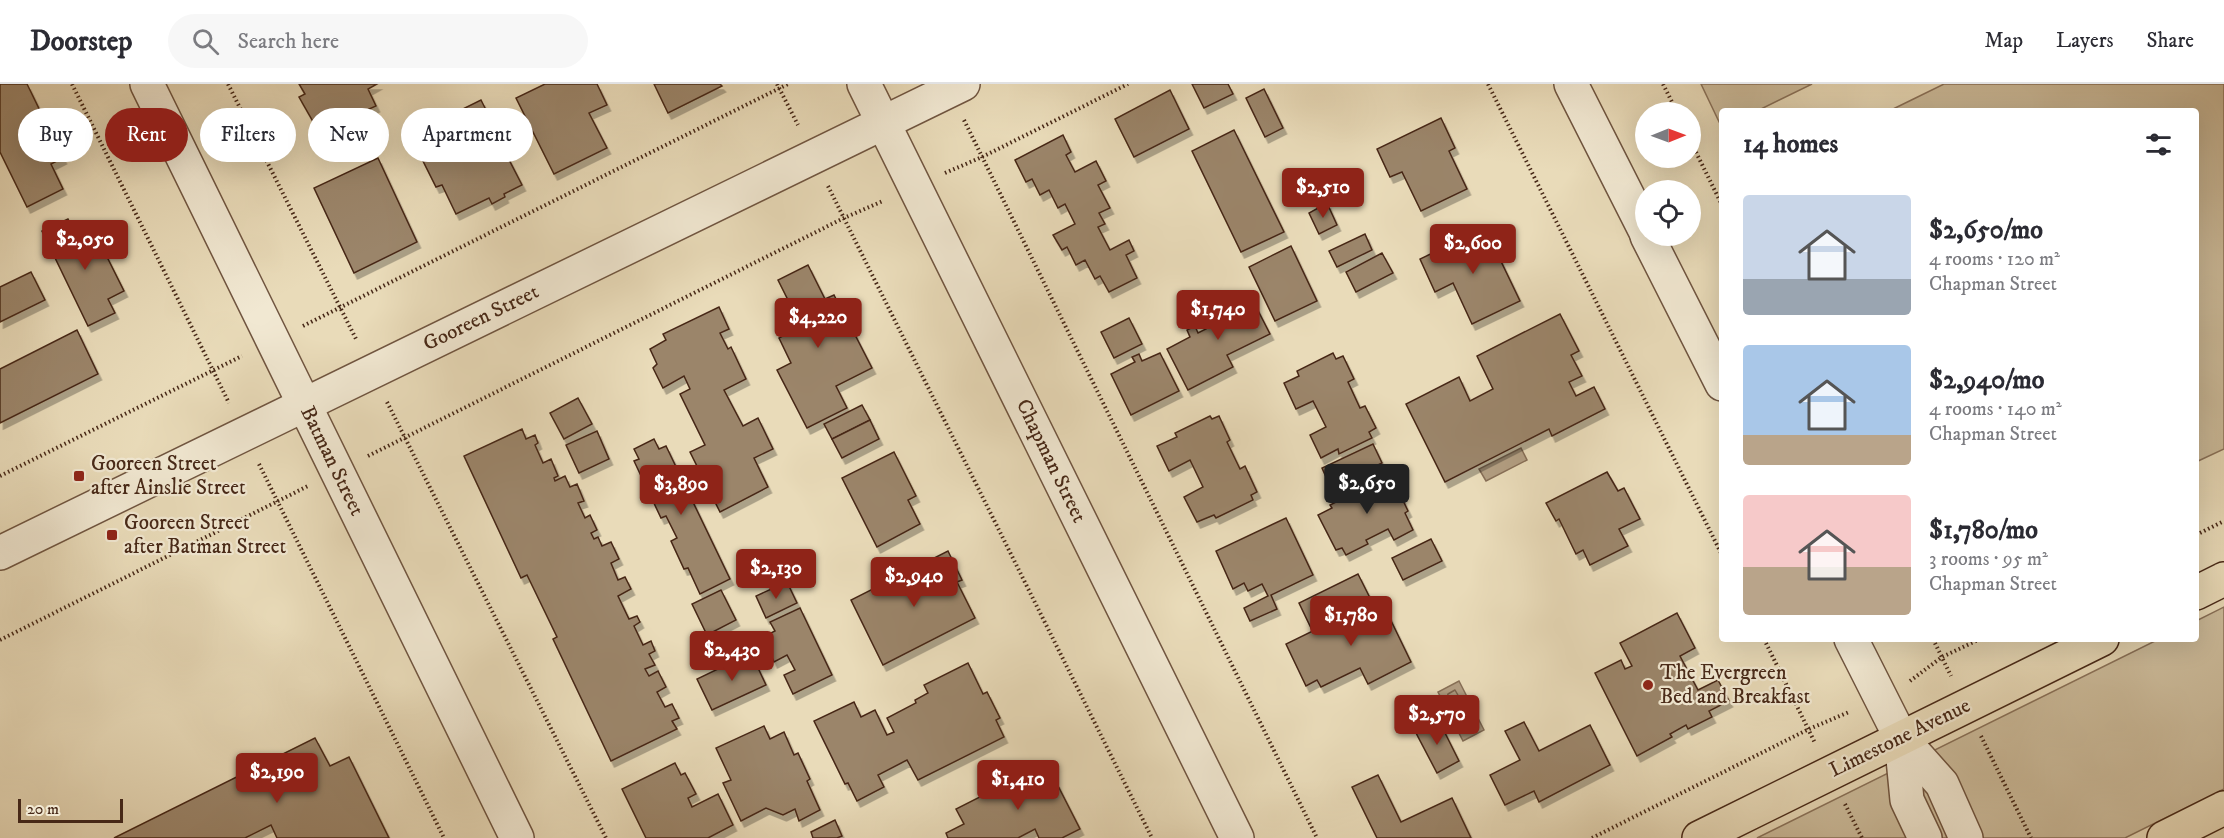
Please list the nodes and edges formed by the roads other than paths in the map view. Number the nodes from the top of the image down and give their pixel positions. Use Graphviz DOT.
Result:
graph roads {
  1 [pos="147,84"];
  2 [pos="864,84"];
  3 [pos="963,84"];
  4 [pos="1571,84"];
  5 [pos="883,123"];
  6 [pos="1635,212"];
  7 [pos="1652,246"];
  8 [pos="1719,378"];
  9 [pos="304,405"];
  10 [pos="0,553"];
  11 [pos="2224,579"];
  12 [pos="2199,591"];
  13 [pos="1853,642"];
  14 [pos="2096,642"];
  15 [pos="1901,738"];
  16 [pos="2224,808"];
  17 [pos="517,838"];
  18 [pos="1237,838"];
  19 [pos="1699,838"];
  20 [pos="1925,838"];
  21 [pos="1966,838"];
  22 [pos="2164,838"];
  1 -- 9 [label="street, Batman Street"];
  2 -- 5 [label="street, Chapman Street"];
  3 -- 5 [label="street, Gooreen Street"];
  4 -- 6 [label="street"];
  5 -- 9 [label="street, Gooreen Street"];
  5 -- 18 [label="street, Chapman Street"];
  7 -- 8 [label="street"];
  9 -- 10 [label="street, Gooreen Street"];
  9 -- 17 [label="street, Batman Street"];
  11 -- 12 [label="main road"];
  13 -- 15 [label="street"];
  14 -- 15 [label="main road, Limestone Avenue"];
  15 -- 19 [label="main road, Limestone Avenue"];
  15 -- 20 [label="street"];
  15 -- 21 [label="street"];
  16 -- 22 [label="main road"];
}
